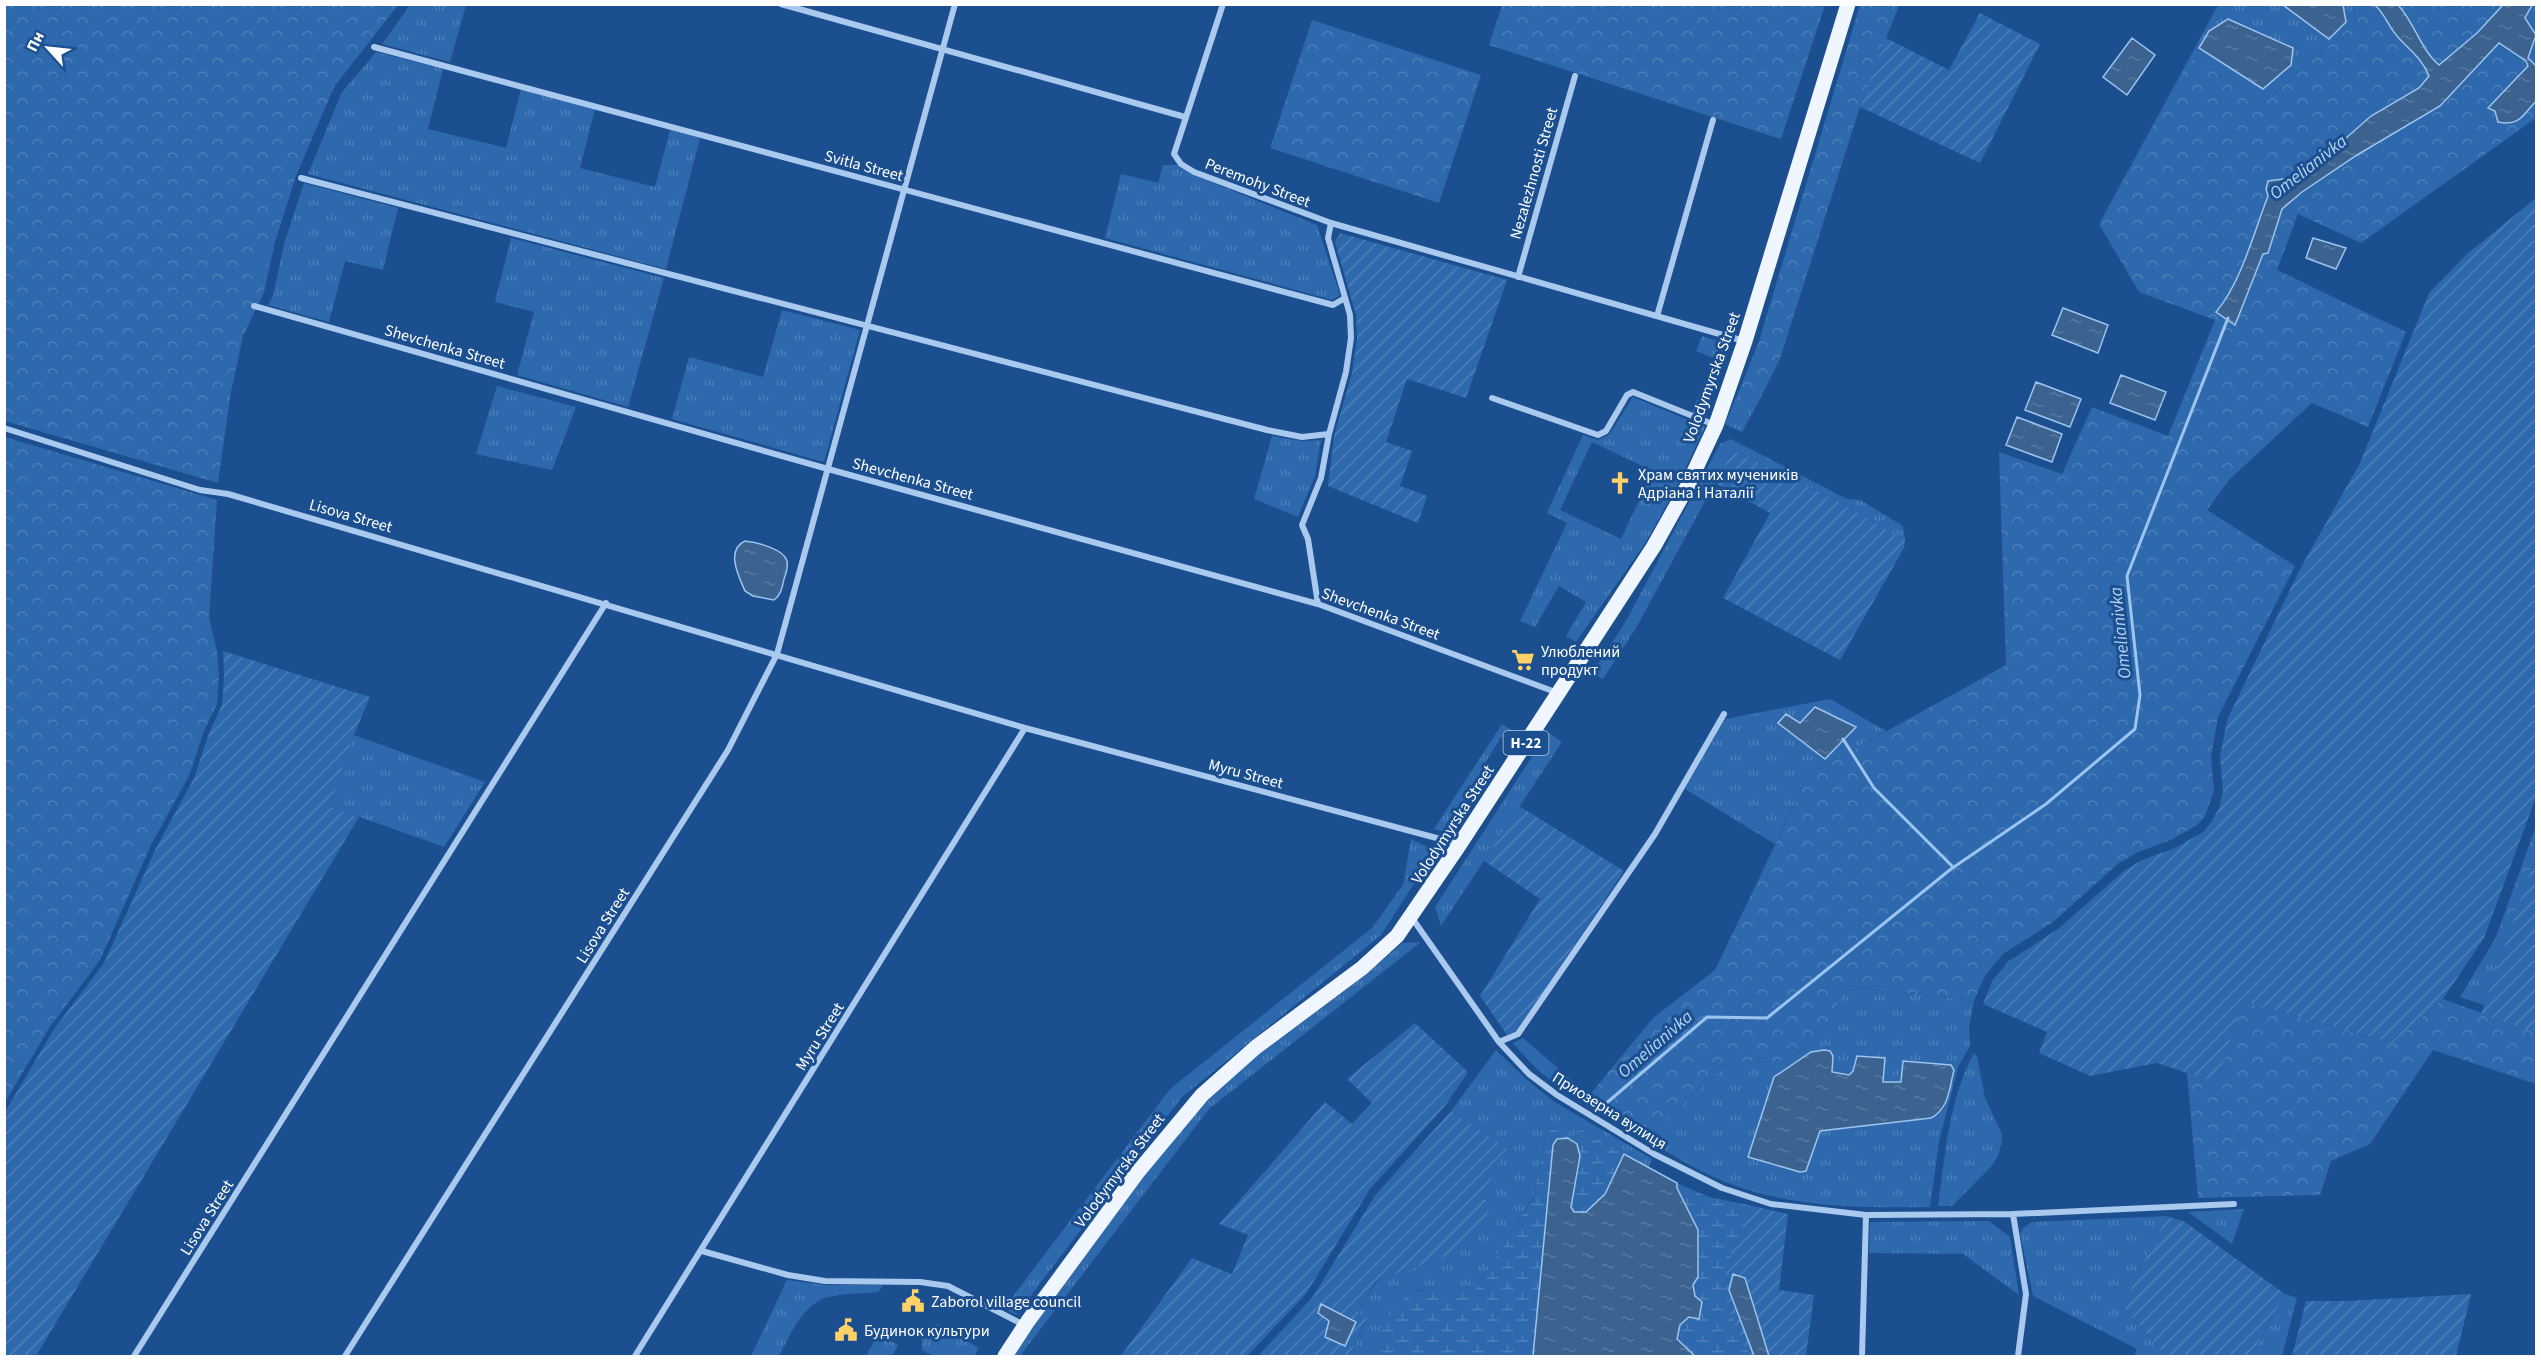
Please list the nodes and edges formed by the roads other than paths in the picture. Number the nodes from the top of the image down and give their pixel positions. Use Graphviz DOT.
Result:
graph roads {
  1 [pos="781,4"];
  2 [pos="955,4"];
  3 [pos="1223,4"];
  4 [pos="1848,4"];
  5 [pos="374,47"];
  6 [pos="943,49"];
  7 [pos="1575,76"];
  8 [pos="1185,117"];
  9 [pos="1713,120"];
  10 [pos="301,178"];
  11 [pos="904,190"];
  12 [pos="1331,223"];
  13 [pos="1518,277"];
  14 [pos="1346,298"];
  15 [pos="254,306"];
  16 [pos="1657,316"];
  17 [pos="867,327"];
  18 [pos="1745,341"];
  19 [pos="1492,398"];
  20 [pos="1716,425"];
  21 [pos="4,428"];
  22 [pos="1329,434"];
  23 [pos="828,469"];
  24 [pos="606,603"];
  25 [pos="1318,604"];
  26 [pos="777,654"];
  27 [pos="1558,693"];
  28 [pos="1724,714"];
  29 [pos="1025,728"];
  30 [pos="1460,844"];
  31 [pos="1411,918"];
  32 [pos="1499,1042"];
  33 [pos="2234,1204"];
  34 [pos="2013,1214"];
  35 [pos="1866,1215"];
  36 [pos="702,1251"];
  37 [pos="1025,1326"];
  38 [pos="134,1356"];
  39 [pos="345,1356"];
  40 [pos="635,1356"];
  41 [pos="1005,1356"];
  42 [pos="1862,1356"];
  43 [pos="2018,1356"];
  1 -- 6 [label="street"];
  2 -- 6 [label="street"];
  3 -- 8 [label="street"];
  4 -- 18 [label="main road, Volodymyrska Street / Н-22"];
  5 -- 11 [label="street, Svitla Street"];
  6 -- 8 [label="street"];
  6 -- 11 [label="street"];
  7 -- 13 [label="street, Nezalezhnosti Street"];
  8 -- 12 [label="street, Peremohy Street"];
  9 -- 16 [label="street"];
  10 -- 17 [label="street"];
  11 -- 14 [label="street, Svitla Street"];
  11 -- 17 [label="street"];
  12 -- 13 [label="street, Peremohy Street"];
  12 -- 14 [label="street"];
  13 -- 16 [label="street, Peremohy Street"];
  14 -- 22 [label="street"];
  15 -- 23 [label="street, Shevchenka Street"];
  16 -- 18 [label="street, Peremohy Street"];
  17 -- 22 [label="street"];
  17 -- 23 [label="street"];
  18 -- 20 [label="main road, Volodymyrska Street / Н-22"];
  19 -- 20 [label="street"];
  20 -- 27 [label="main road, Volodymyrska Street / Н-22"];
  21 -- 24 [label="street, Lisova Street"];
  22 -- 25 [label="street"];
  23 -- 25 [label="street, Shevchenka Street"];
  23 -- 26 [label="street"];
  24 -- 26 [label="street, Lisova Street"];
  24 -- 38 [label="street, Lisova Street"];
  25 -- 27 [label="street, Shevchenka Street"];
  26 -- 29 [label="street, Myru Street"];
  26 -- 39 [label="street, Lisova Street"];
  27 -- 30 [label="main road, Volodymyrska Street / Н-22"];
  28 -- 32 [label="street"];
  29 -- 30 [label="street, Myru Street"];
  29 -- 36 [label="street, Myru Street"];
  30 -- 31 [label="main road, Volodymyrska Street / Н-22"];
  31 -- 32 [label="street, Приозерна вулиця"];
  31 -- 37 [label="main road, Volodymyrska Street / Н-22"];
  32 -- 35 [label="street, Приозерна вулиця"];
  33 -- 34 [label="street, Приозерна вулиця"];
  34 -- 35 [label="street, Приозерна вулиця"];
  34 -- 43 [label="street"];
  35 -- 42 [label="street"];
  36 -- 37 [label="street"];
  36 -- 40 [label="street, Myru Street"];
  37 -- 41 [label="main road, Volodymyrska Street / Н-22"];
}
